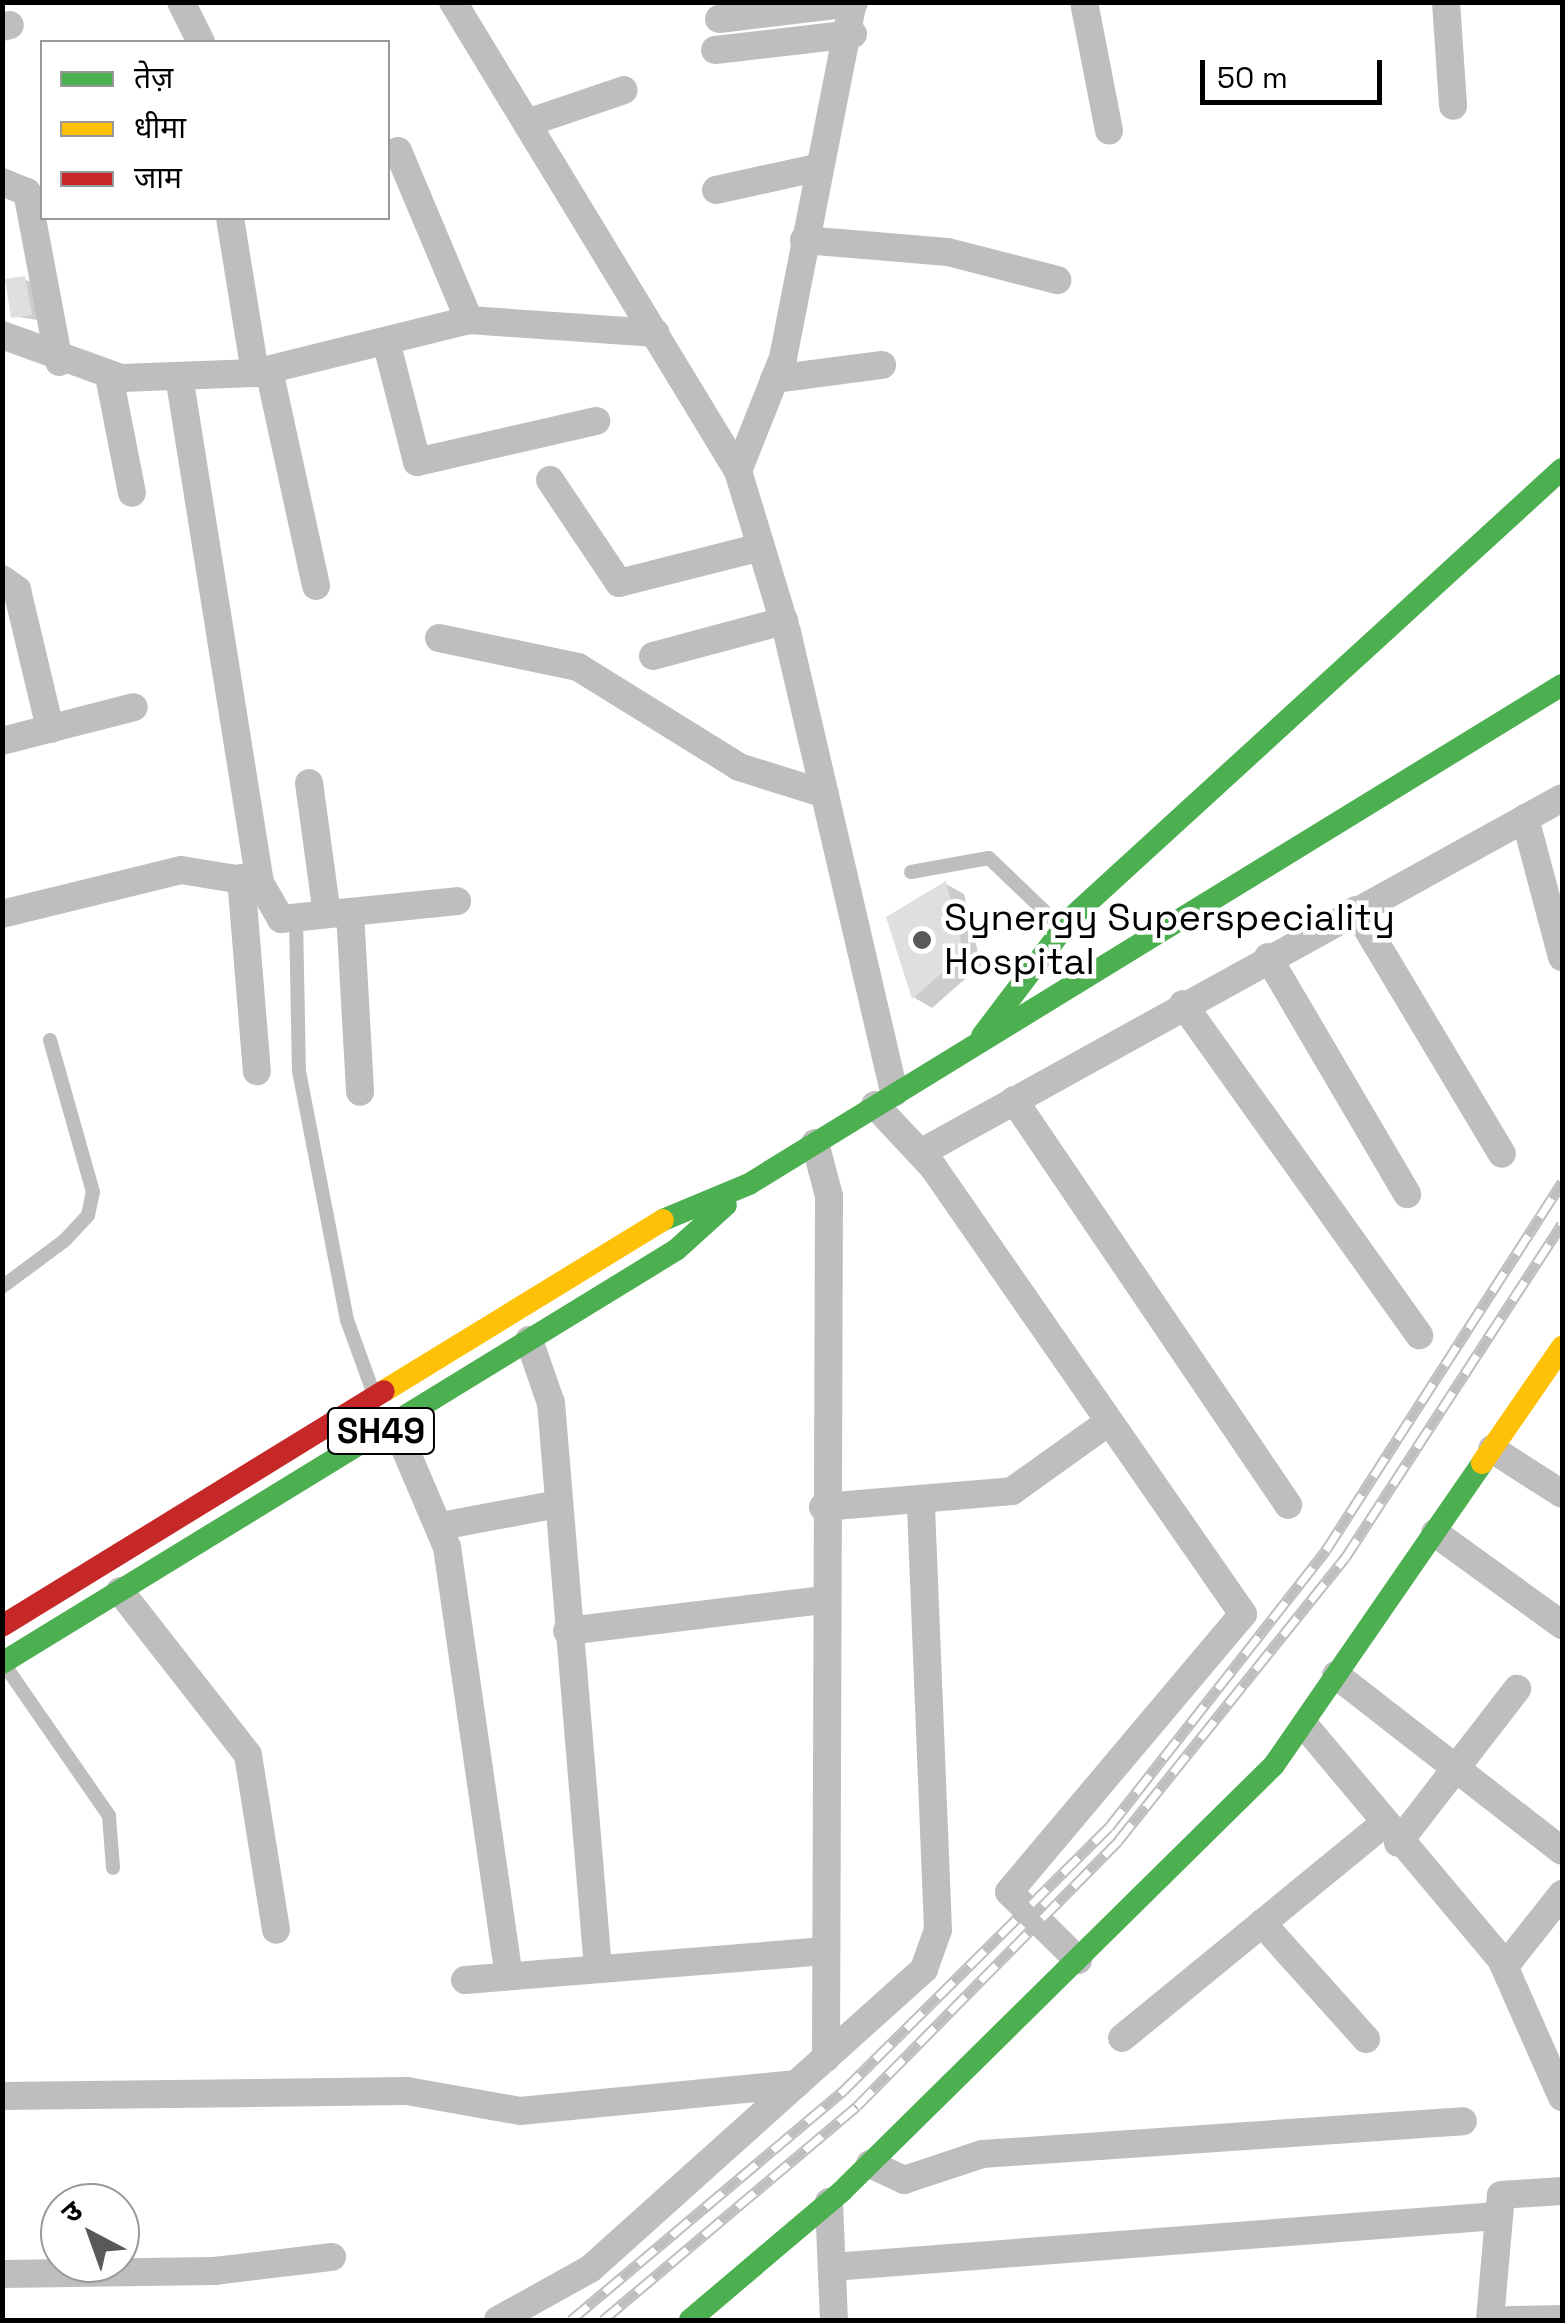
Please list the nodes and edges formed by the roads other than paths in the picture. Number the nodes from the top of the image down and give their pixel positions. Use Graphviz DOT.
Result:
graph roads {
  1 [pos="181,2"];
  2 [pos="453,2"];
  3 [pos="1084,2"];
  4 [pos="1446,2"];
  5 [pos="854,3"];
  6 [pos="719,19"];
  7 [pos="853,34"];
  8 [pos="200,40"];
  9 [pos="715,50"];
  10 [pos="624,90"];
  11 [pos="1452,106"];
  12 [pos="527,123"];
  13 [pos="1109,131"];
  14 [pos="398,151"];
  15 [pos="816,168"];
  16 [pos="2,182"];
  17 [pos="716,190"];
  18 [pos="230,220"];
  19 [pos="804,240"];
  20 [pos="1056,280"];
  21 [pos="469,320"];
  22 [pos="656,333"];
  23 [pos="2,335"];
  24 [pos="386,341"];
  25 [pos="59,362"];
  26 [pos="882,366"];
  27 [pos="262,372"];
  28 [pos="108,376"];
  29 [pos="179,376"];
  30 [pos="774,379"];
  31 [pos="596,420"];
  32 [pos="1562,469"];
  33 [pos="738,471"];
  34 [pos="550,480"];
  35 [pos="132,493"];
  36 [pos="761,547"];
  37 [pos="2,579"];
  38 [pos="316,586"];
  39 [pos="784,621"];
  40 [pos="439,638"];
  41 [pos="653,656"];
  42 [pos="1562,685"];
  43 [pos="134,707"];
  44 [pos="50,729"];
  45 [pos="2,741"];
  46 [pos="309,783"];
  47 [pos="825,794"];
  48 [pos="1562,798"];
  49 [pos="1524,818"];
  50 [pos="911,872"];
  51 [pos="251,881"];
  52 [pos="457,901"];
  53 [pos="1356,910"];
  54 [pos="338,913"];
  55 [pos="2,914"];
  56 [pos="296,917"];
  57 [pos="1062,928"];
  58 [pos="1562,957"];
  59 [pos="1268,958"];
  60 [pos="1183,1004"];
  61 [pos="982,1036"];
  62 [pos="50,1040"];
  63 [pos="256,1071"];
  64 [pos="360,1092"];
  65 [pos="885,1099"];
  66 [pos="1014,1100"];
  67 [pos="815,1143"];
  68 [pos="922,1152"];
  69 [pos="1502,1154"];
  70 [pos="748,1184"];
  71 [pos="1406,1194"];
  72 [pos="2,1287"];
  73 [pos="1419,1335"];
  74 [pos="529,1340"];
  75 [pos="1562,1347"];
  76 [pos="374,1397"];
  77 [pos="394,1423"];
  78 [pos="1106,1424"];
  79 [pos="1492,1450"];
  80 [pos="1562,1494"];
  81 [pos="921,1501"];
  82 [pos="558,1504"];
  83 [pos="1288,1505"];
  84 [pos="824,1507"];
  85 [pos="441,1526"];
  86 [pos="1435,1532"];
  87 [pos="120,1591"];
  88 [pos="824,1600"];
  89 [pos="1562,1625"];
  90 [pos="2,1626"];
  91 [pos="568,1631"];
  92 [pos="3,1663"];
  93 [pos="1336,1675"];
  94 [pos="1516,1689"];
  95 [pos="1306,1727"];
  96 [pos="1456,1768"];
  97 [pos="1391,1833"];
  98 [pos="1562,1851"];
  99 [pos="112,1868"];
  100 [pos="1562,1894"];
  101 [pos="1262,1923"];
  102 [pos="276,1930"];
  103 [pos="825,1951"];
  104 [pos="1078,1960"];
  105 [pos="1505,1966"];
  106 [pos="598,1969"];
  107 [pos="510,1976"];
  108 [pos="465,1980"];
  109 [pos="1122,2038"];
  110 [pos="1366,2039"];
  111 [pos="1552,2043"];
  112 [pos="826,2058"];
  113 [pos="797,2084"];
  114 [pos="2,2096"];
  115 [pos="1562,2096"];
  116 [pos="1463,2121"];
  117 [pos="870,2164"];
  118 [pos="1562,2191"];
  119 [pos="829,2202"];
  120 [pos="1497,2216"];
  121 [pos="332,2257"];
  122 [pos="832,2266"];
  123 [pos="2,2274"];
  124 [pos="1562,2319"];
  125 [pos="498,2320"];
  126 [pos="690,2320"];
  127 [pos="834,2320"];
  128 [pos="1490,2320"];
  129 [pos="1510,2320"];
  1 -- 8 [label="street"];
  2 -- 12 [label="street"];
  3 -- 13 [label="street"];
  4 -- 11 [label="street"];
  5 -- 6 [label="street"];
  5 -- 7 [label="street"];
  7 -- 9 [label="street"];
  7 -- 15 [label="street"];
  10 -- 12 [label="street"];
  12 -- 22 [label="street"];
  14 -- 21 [label="street"];
  15 -- 17 [label="street"];
  15 -- 19 [label="street"];
  16 -- 25 [label="street"];
  18 -- 27 [label="street"];
  19 -- 20 [label="street"];
  19 -- 30 [label="street"];
  21 -- 22 [label="street"];
  21 -- 24 [label="street"];
  22 -- 33 [label="street"];
  23 -- 25 [label="street"];
  24 -- 27 [label="street"];
  24 -- 31 [label="street"];
  25 -- 28 [label="street"];
  26 -- 30 [label="street"];
  27 -- 29 [label="street"];
  27 -- 38 [label="street"];
  28 -- 29 [label="street"];
  28 -- 35 [label="street"];
  29 -- 51 [label="street"];
  30 -- 33 [label="street"];
  32 -- 57 [label="main road"];
  33 -- 36 [label="street"];
  34 -- 36 [label="street"];
  36 -- 39 [label="street"];
  37 -- 44 [label="street"];
  39 -- 41 [label="street"];
  39 -- 47 [label="street"];
  40 -- 47 [label="street"];
  42 -- 61 [label="main road, SH49"];
  43 -- 44 [label="street"];
  44 -- 45 [label="street"];
  46 -- 54 [label="street"];
  47 -- 65 [label="street"];
  48 -- 49 [label="street"];
  49 -- 53 [label="street"];
  49 -- 58 [label="street"];
  50 -- 57 [label="lane"];
  51 -- 55 [label="street"];
  51 -- 56 [label="street"];
  51 -- 63 [label="street"];
  52 -- 54 [label="street"];
  53 -- 59 [label="street"];
  53 -- 69 [label="street"];
  54 -- 56 [label="street"];
  54 -- 64 [label="street"];
  56 -- 76 [label="lane"];
  57 -- 61 [label="main road"];
  59 -- 60 [label="street"];
  59 -- 71 [label="street"];
  60 -- 66 [label="street"];
  60 -- 73 [label="street"];
  61 -- 65 [label="main road, SH49"];
  62 -- 72 [label="lane"];
  65 -- 67 [label="main road, SH49"];
  65 -- 68 [label="street"];
  66 -- 68 [label="street"];
  66 -- 83 [label="street"];
  67 -- 70 [label="main road, SH49"];
  67 -- 84 [label="street"];
  68 -- 78 [label="street"];
  70 -- 74 [label="main road, SH49"];
  70 -- 76 [label="main road, SH49"];
  74 -- 77 [label="main road, SH49"];
  74 -- 82 [label="street"];
  75 -- 79 [label="main road"];
  76 -- 90 [label="main road, SH49"];
  77 -- 85 [label="street"];
  77 -- 87 [label="main road, SH49"];
  78 -- 81 [label="street"];
  78 -- 104 [label="street"];
  79 -- 80 [label="street"];
  79 -- 86 [label="main road"];
  81 -- 84 [label="street"];
  81 -- 112 [label="street"];
  82 -- 85 [label="street"];
  82 -- 91 [label="street"];
  84 -- 88 [label="street"];
  85 -- 107 [label="street"];
  86 -- 89 [label="street"];
  86 -- 93 [label="main road"];
  87 -- 92 [label="main road, SH49"];
  87 -- 102 [label="street"];
  88 -- 91 [label="street"];
  88 -- 103 [label="street"];
  91 -- 106 [label="street"];
  92 -- 99 [label="lane"];
  93 -- 95 [label="main road"];
  93 -- 96 [label="street"];
  94 -- 96 [label="street"];
  95 -- 97 [label="street"];
  95 -- 104 [label="main road"];
  96 -- 97 [label="street"];
  96 -- 98 [label="street"];
  97 -- 101 [label="street"];
  97 -- 105 [label="street"];
  100 -- 105 [label="street"];
  101 -- 109 [label="street"];
  101 -- 110 [label="street"];
  103 -- 106 [label="street"];
  103 -- 112 [label="street"];
  104 -- 117 [label="main road"];
  105 -- 111 [label="street"];
  106 -- 107 [label="street"];
  107 -- 108 [label="street"];
  111 -- 115 [label="street"];
  112 -- 113 [label="street"];
  113 -- 114 [label="street"];
  113 -- 125 [label="street"];
  116 -- 117 [label="street"];
  117 -- 119 [label="main road"];
  118 -- 120 [label="street"];
  119 -- 122 [label="street"];
  119 -- 126 [label="main road"];
  120 -- 122 [label="street"];
  120 -- 128 [label="street"];
  121 -- 123 [label="street"];
  122 -- 127 [label="street"];
  124 -- 129 [label="street"];
}
